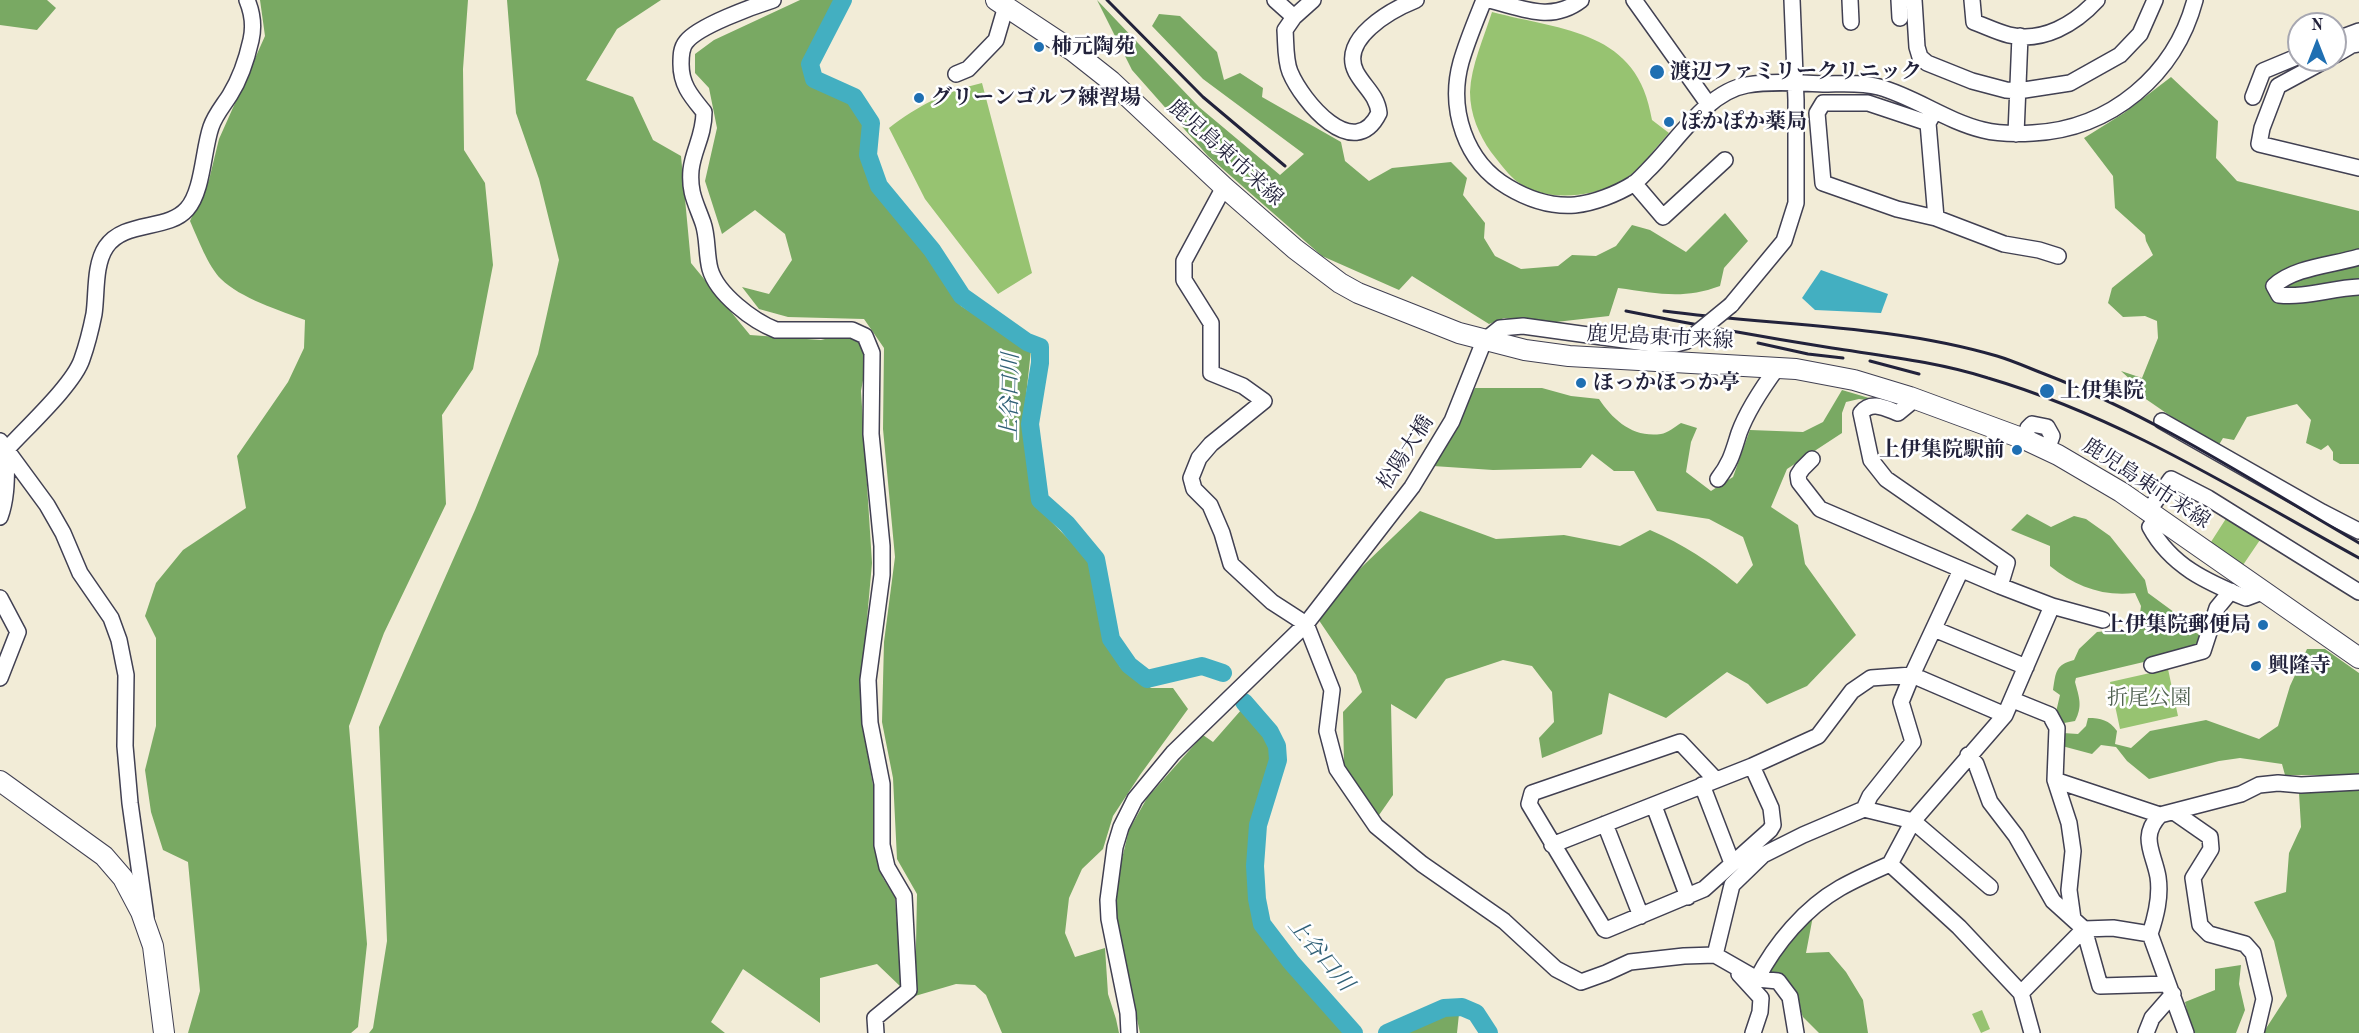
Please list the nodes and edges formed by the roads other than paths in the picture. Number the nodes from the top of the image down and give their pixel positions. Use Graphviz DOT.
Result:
graph roads {
  1 [pos="247,0"];
  2 [pos="773,0"];
  3 [pos="1275,0"];
  4 [pos="1313,0"];
  5 [pos="1416,0"];
  6 [pos="1484,0"];
  7 [pos="1489,0"];
  8 [pos="1581,0"];
  9 [pos="1634,0"];
  10 [pos="1792,0"];
  11 [pos="1850,0"];
  12 [pos="1899,0"];
  13 [pos="1914,0"];
  14 [pos="1972,0"];
  15 [pos="2097,0"];
  16 [pos="2155,0"];
  17 [pos="2195,0"];
  18 [pos="1001,3"];
  19 [pos="1528,5"];
  20 [pos="1294,17"];
  21 [pos="1900,18"];
  22 [pos="1851,22"];
  23 [pos="2020,36"];
  24 [pos="2287,61"];
  25 [pos="2304,72"];
  26 [pos="956,74"];
  27 [pos="1794,83"];
  28 [pos="2018,91"];
  29 [pos="2253,98"];
  30 [pos="1709,105"];
  31 [pos="1932,117"];
  32 [pos="2016,134"];
  33 [pos="1725,160"];
  34 [pos="2359,168"];
  35 [pos="1634,183"];
  36 [pos="1224,187"];
  37 [pos="1936,218"];
  38 [pos="2058,256"];
  39 [pos="2359,257"];
  40 [pos="2359,287"];
  41 [pos="1484,341"];
  42 [pos="1777,368"];
  43 [pos="1910,397"];
  44 [pos="2162,421"];
  45 [pos="3,445"];
  46 [pos="1812,459"];
  47 [pos="1718,479"];
  48 [pos="2152,515"];
  49 [pos="0,517"];
  50 [pos="2359,531"];
  51 [pos="1961,570"];
  52 [pos="2000,586"];
  53 [pos="2231,591"];
  54 [pos="2262,592"];
  55 [pos="2359,592"];
  56 [pos="0,598"];
  57 [pos="2052,606"];
  58 [pos="2103,620"];
  59 [pos="1306,624"];
  60 [pos="1934,629"];
  61 [pos="2359,658"];
  62 [pos="2152,665"];
  63 [pos="2026,667"];
  64 [pos="1912,675"];
  65 [pos="0,678"];
  66 [pos="2013,700"];
  67 [pos="2005,715"];
  68 [pos="1968,755"];
  69 [pos="1752,766"];
  70 [pos="2055,780"];
  71 [pos="0,781"];
  72 [pos="2359,782"];
  73 [pos="1709,783"];
  74 [pos="1654,806"];
  75 [pos="1864,809"];
  76 [pos="2167,814"];
  77 [pos="1913,821"];
  78 [pos="1605,824"];
  79 [pos="1552,845"];
  80 [pos="1732,863"];
  81 [pos="1890,864"];
  82 [pos="1990,887"];
  83 [pos="1688,897"];
  84 [pos="1641,916"];
  85 [pos="2079,924"];
  86 [pos="147,926"];
  87 [pos="2150,934"];
  88 [pos="1715,955"];
  89 [pos="1757,979"];
  90 [pos="2171,989"];
  91 [pos="2021,993"];
  92 [pos="165,1033"];
  93 [pos="876,1033"];
  94 [pos="1129,1033"];
  95 [pos="1753,1033"];
  96 [pos="1796,1033"];
  97 [pos="2032,1033"];
  98 [pos="2146,1033"];
  99 [pos="2186,1033"];
  100 [pos="2256,1033"];
  1 -- 45 [label="street"];
  2 -- 93 [label="street"];
  3 -- 20 [label="street"];
  4 -- 20 [label="street"];
  5 -- 20 [label="street"];
  6 -- 35 [label="street"];
  7 -- 19 [label="street"];
  8 -- 19 [label="street"];
  9 -- 30 [label="street"];
  10 -- 27 [label="street"];
  11 -- 22 [label="street"];
  12 -- 21 [label="street"];
  13 -- 28 [label="street"];
  14 -- 23 [label="street"];
  15 -- 23 [label="street"];
  16 -- 28 [label="street"];
  17 -- 32 [label="street"];
  18 -- 26 [label="street"];
  18 -- 36 [label="main road, 鹿児島東市来線"];
  23 -- 28 [label="street"];
  24 -- 29 [label="street"];
  25 -- 34 [label="street"];
  27 -- 30 [label="street"];
  27 -- 31 [label="street"];
  27 -- 41 [label="street, bridge"];
  28 -- 32 [label="street"];
  30 -- 35 [label="street"];
  31 -- 32 [label="street"];
  31 -- 37 [label="street"];
  31 -- 37 [label="street"];
  33 -- 35 [label="street"];
  36 -- 41 [label="main road, 鹿児島東市来線"];
  36 -- 59 [label="street"];
  37 -- 38 [label="street"];
  39 -- 40 [label="street"];
  41 -- 42 [label="main road, 鹿児島東市来線"];
  41 -- 59 [label="street, 松陽大橋"];
  42 -- 43 [label="main road, 鹿児島東市来線"];
  42 -- 47 [label="street"];
  43 -- 48 [label="main road, 鹿児島東市来線"];
  43 -- 52 [label="street"];
  44 -- 50 [label="street"];
  45 -- 49 [label="street"];
  45 -- 86 [label="street"];
  46 -- 51 [label="street"];
  48 -- 53 [label="street"];
  48 -- 54 [label="main road, 鹿児島東市来線"];
  48 -- 55 [label="street"];
  51 -- 52 [label="street"];
  51 -- 60 [label="street"];
  52 -- 57 [label="street"];
  53 -- 54 [label="street"];
  53 -- 62 [label="street"];
  54 -- 61 [label="main road, 鹿児島東市来線"];
  56 -- 65 [label="street"];
  57 -- 58 [label="street"];
  57 -- 63 [label="street"];
  59 -- 88 [label="street"];
  59 -- 94 [label="street, 松陽大橋"];
  60 -- 63 [label="street"];
  60 -- 64 [label="street"];
  63 -- 66 [label="street"];
  64 -- 67 [label="street"];
  64 -- 69 [label="street"];
  64 -- 75 [label="street"];
  66 -- 67 [label="street"];
  66 -- 70 [label="street"];
  67 -- 68 [label="street"];
  68 -- 77 [label="street"];
  68 -- 85 [label="street"];
  69 -- 73 [label="street"];
  69 -- 80 [label="street"];
  70 -- 76 [label="street"];
  70 -- 85 [label="street"];
  71 -- 86 [label="main road"];
  72 -- 76 [label="street"];
  73 -- 74 [label="street"];
  73 -- 79 [label="street"];
  73 -- 80 [label="street"];
  74 -- 78 [label="street"];
  74 -- 83 [label="street"];
  75 -- 77 [label="street"];
  75 -- 88 [label="street"];
  76 -- 87 [label="street"];
  76 -- 100 [label="street"];
  77 -- 81 [label="street"];
  77 -- 82 [label="street"];
  78 -- 79 [label="street"];
  78 -- 84 [label="street"];
  79 -- 84 [label="street"];
  80 -- 83 [label="street"];
  81 -- 89 [label="street"];
  81 -- 91 [label="street"];
  83 -- 84 [label="street"];
  85 -- 87 [label="street"];
  85 -- 90 [label="street"];
  85 -- 91 [label="street"];
  86 -- 92 [label="main road"];
  87 -- 90 [label="street"];
  88 -- 89 [label="street"];
  88 -- 95 [label="street"];
  89 -- 96 [label="street"];
  90 -- 98 [label="street"];
  90 -- 99 [label="street"];
  91 -- 97 [label="street"];
}
